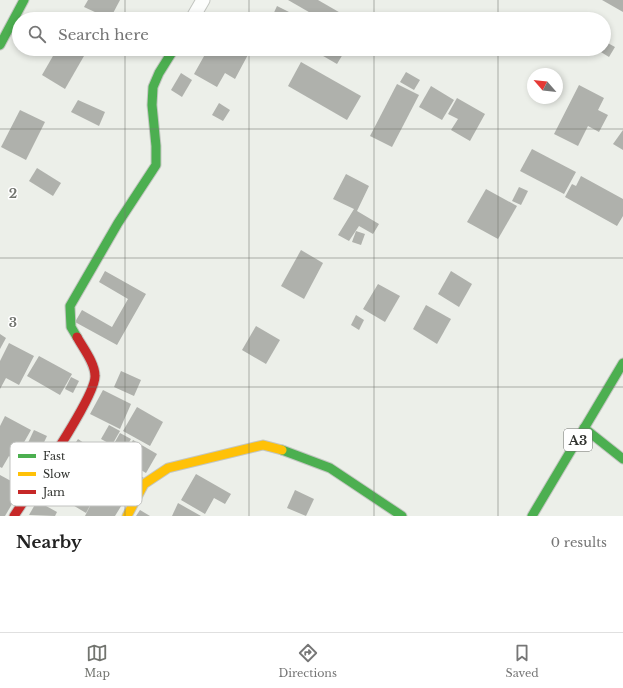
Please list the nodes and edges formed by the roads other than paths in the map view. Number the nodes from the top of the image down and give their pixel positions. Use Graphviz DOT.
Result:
graph roads {
  1 [pos="24,0"];
  2 [pos="203,0"];
  3 [pos="18,12"];
  4 [pos="196,12"];
  5 [pos="12,22"];
  6 [pos="0,45"];
  7 [pos="170,56"];
  8 [pos="623,363"];
  9 [pos="584,428"];
  10 [pos="61,442"];
  11 [pos="623,459"];
  12 [pos="142,488"];
  13 [pos="20,506"];
  14 [pos="132,506"];
  15 [pos="14,516"];
  16 [pos="127,516"];
  17 [pos="402,516"];
  18 [pos="532,516"];
  1 -- 3 [label="main road"];
  2 -- 4 [label="street"];
  5 -- 6 [label="main road"];
  7 -- 10 [label="main road"];
  8 -- 9 [label="main road, A3"];
  9 -- 11 [label="main road"];
  9 -- 18 [label="main road, A3"];
  12 -- 17 [label="main road"];
  13 -- 15 [label="main road"];
  14 -- 16 [label="main road"];
}
